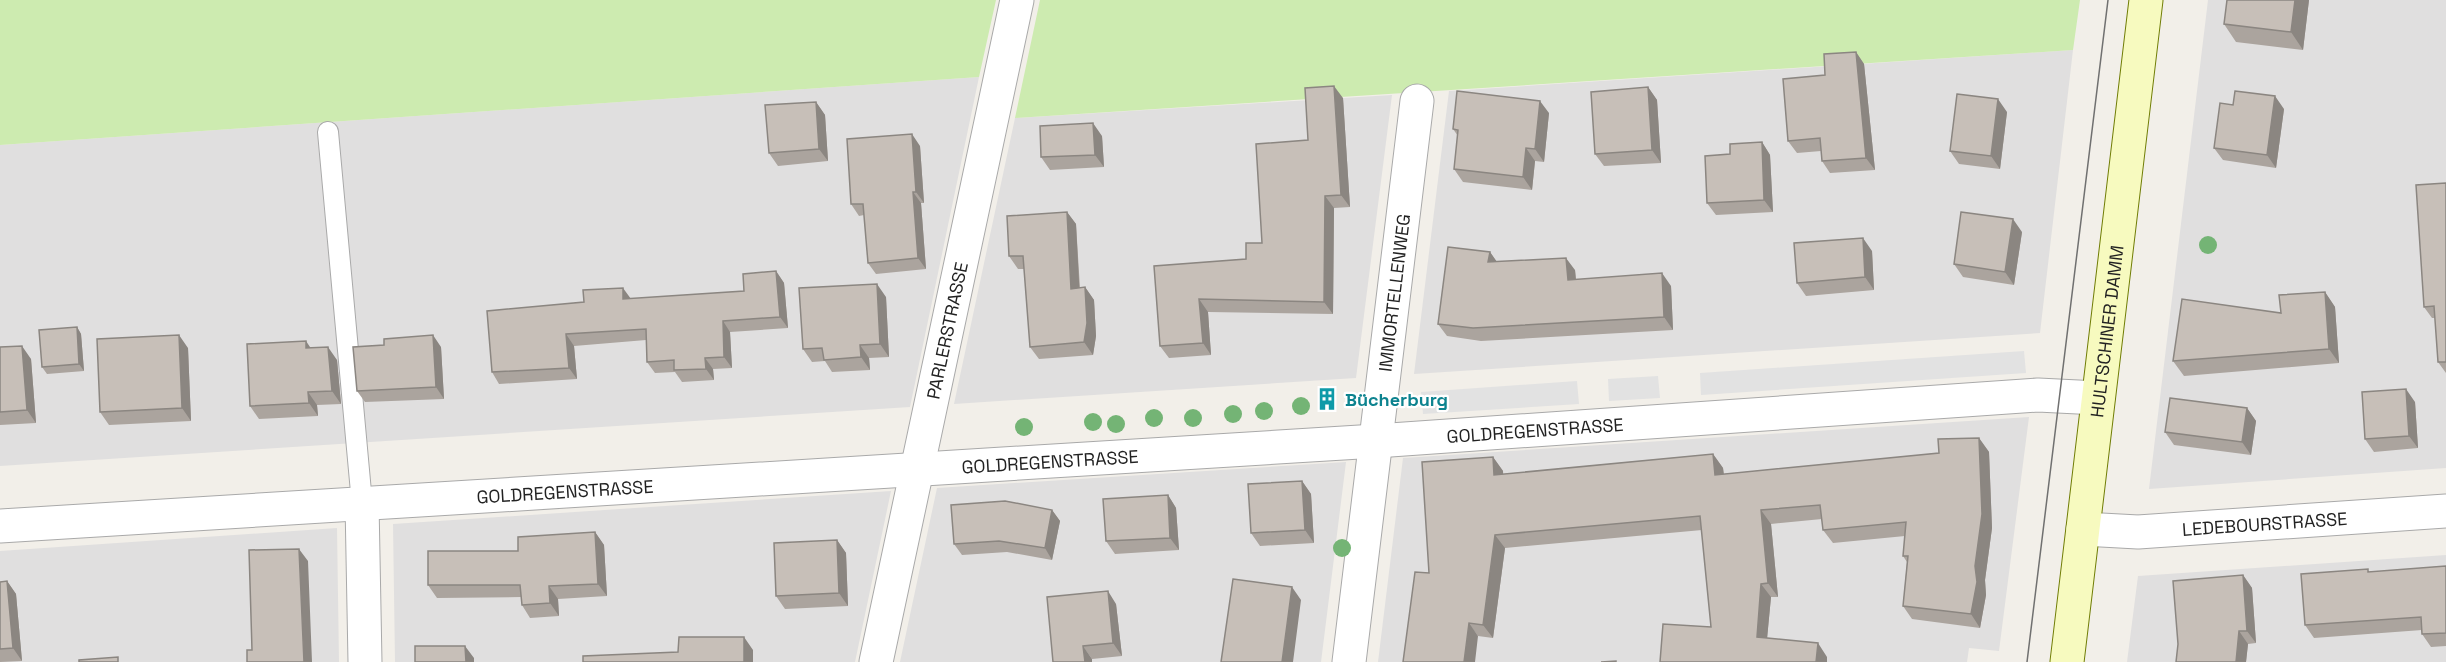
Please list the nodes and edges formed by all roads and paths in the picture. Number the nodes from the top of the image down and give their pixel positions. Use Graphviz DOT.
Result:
graph roads {
  1 [pos="1017,0"];
  2 [pos="2146,0"];
  3 [pos="1417,101"];
  4 [pos="328,132"];
  5 [pos="2098,398"];
  6 [pos="1376,441"];
  7 [pos="918,469"];
  8 [pos="362,503"];
  9 [pos="2446,511"];
  10 [pos="0,526"];
  11 [pos="2083,529"];
  12 [pos="365,662"];
  13 [pos="876,662"];
  14 [pos="1349,662"];
  15 [pos="2067,662"];
  1 -- 7 [label="street, PARLERSTRASSE"];
  2 -- 5 [label="main road, HULTSCHINER DAMM"];
  3 -- 6 [label="street, IMMORTELLENWEG"];
  4 -- 8 [label="lane"];
  5 -- 6 [label="street, GOLDREGENSTRASSE"];
  5 -- 11 [label="main road, HULTSCHINER DAMM"];
  6 -- 7 [label="street, GOLDREGENSTRASSE"];
  6 -- 14 [label="street, IMMORTELLENWEG"];
  7 -- 8 [label="street, GOLDREGENSTRASSE"];
  7 -- 13 [label="street, PARLERSTRASSE"];
  8 -- 10 [label="street, GOLDREGENSTRASSE"];
  8 -- 12 [label="street"];
  9 -- 11 [label="street, LEDEBOURSTRASSE"];
  11 -- 15 [label="main road, HULTSCHINER DAMM"];
}
